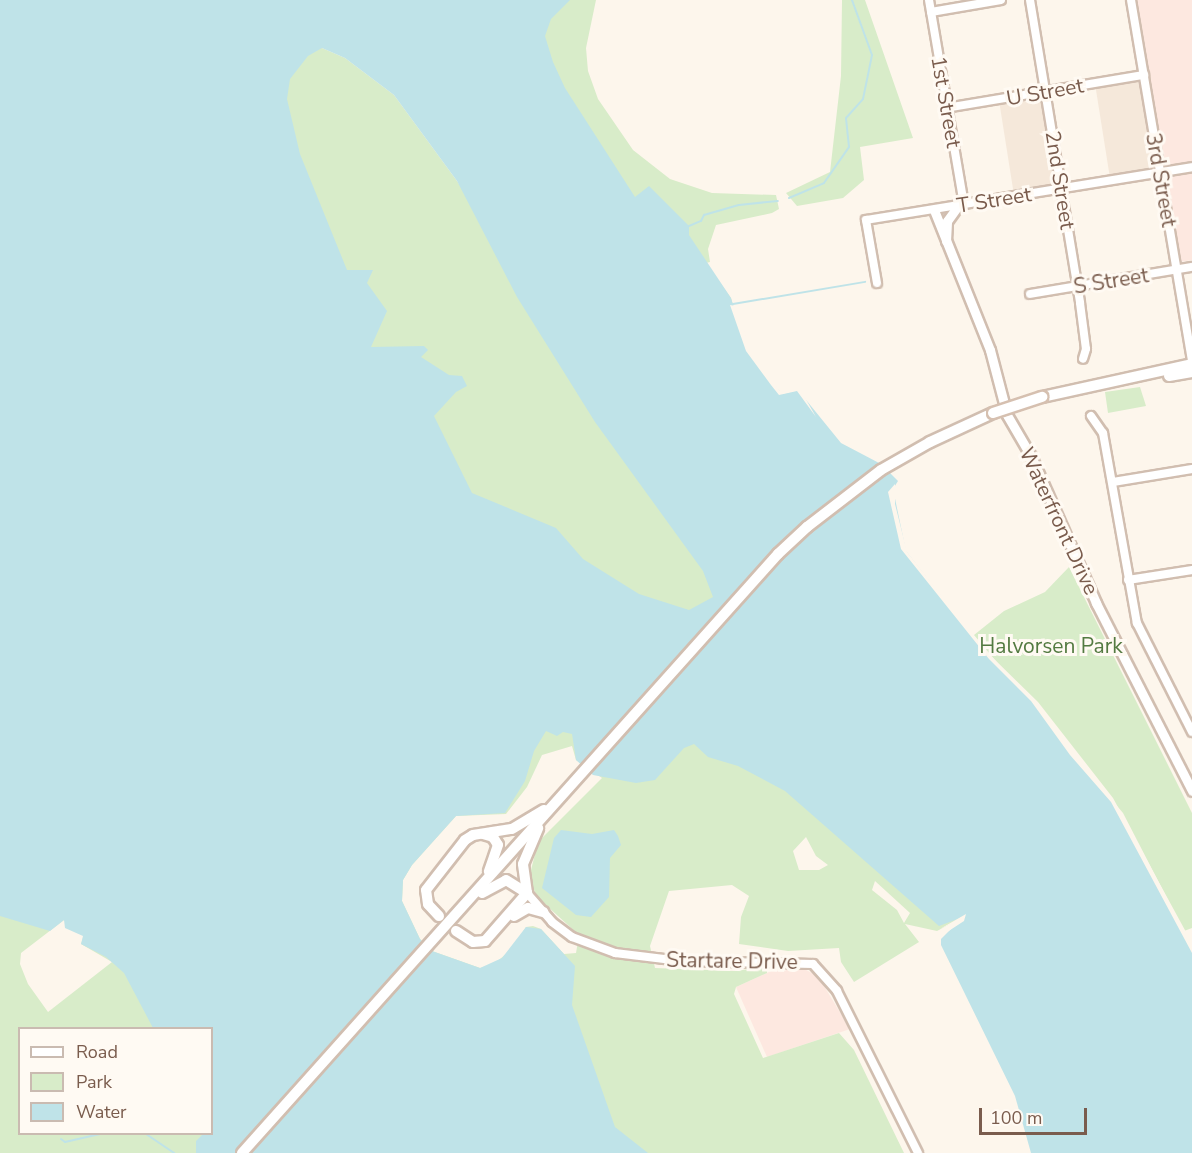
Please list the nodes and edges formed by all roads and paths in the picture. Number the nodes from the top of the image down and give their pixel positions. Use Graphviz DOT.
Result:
graph roads {
  1 [pos="929,0"];
  2 [pos="1001,0"];
  3 [pos="1030,0"];
  4 [pos="1131,0"];
  5 [pos="931,12"];
  6 [pos="1144,75"];
  7 [pos="1045,91"];
  8 [pos="946,108"];
  9 [pos="1192,167"];
  10 [pos="1160,173"];
  11 [pos="1062,188"];
  12 [pos="961,205"];
  13 [pos="934,210"];
  14 [pos="946,243"];
  15 [pos="1192,267"];
  16 [pos="1177,270"];
  17 [pos="877,283"];
  18 [pos="1078,286"];
  19 [pos="1030,294"];
  20 [pos="1083,359"];
  21 [pos="1192,363"];
  22 [pos="1192,372"];
  23 [pos="1088,387"];
  24 [pos="1091,416"];
  25 [pos="1192,469"];
  26 [pos="1113,482"];
  27 [pos="1192,570"];
  28 [pos="1128,580"];
  29 [pos="1192,732"];
  30 [pos="1192,791"];
  31 [pos="555,803"];
  32 [pos="483,834"];
  33 [pos="478,889"];
  34 [pos="527,893"];
  35 [pos="543,912"];
  36 [pos="439,916"];
  37 [pos="451,919"];
  38 [pos="504,923"];
  39 [pos="456,931"];
  40 [pos="242,1153"];
  41 [pos="918,1153"];
  1 -- 5 [label="street, 1st Street"];
  2 -- 5 [label="street"];
  3 -- 7 [label="street, 2nd Street"];
  4 -- 6 [label="street, 3rd Street"];
  5 -- 8 [label="street, 1st Street"];
  6 -- 7 [label="street, U Street"];
  6 -- 10 [label="street, 3rd Street"];
  7 -- 8 [label="street, U Street"];
  7 -- 11 [label="street, 2nd Street"];
  8 -- 12 [label="street, 1st Street"];
  9 -- 10 [label="street, T Street"];
  10 -- 11 [label="street, T Street"];
  10 -- 16 [label="street, 3rd Street"];
  11 -- 12 [label="street, T Street"];
  11 -- 18 [label="street, 2nd Street"];
  12 -- 13 [label="street, T Street"];
  12 -- 14 [label="street"];
  13 -- 14 [label="street, Waterfront Drive"];
  13 -- 17 [label="street, T Street"];
  14 -- 30 [label="street, Waterfront Drive"];
  15 -- 16 [label="street, S Street"];
  16 -- 18 [label="street, S Street"];
  16 -- 21 [label="street, 3rd Street"];
  18 -- 19 [label="street, S Street"];
  18 -- 20 [label="street, 2nd Street"];
  21 -- 23 [label="main road"];
  22 -- 23 [label="main road"];
  23 -- 31 [label="main road, bridge"];
  24 -- 26 [label="street"];
  25 -- 26 [label="street"];
  26 -- 28 [label="street"];
  27 -- 28 [label="street"];
  28 -- 29 [label="street"];
  31 -- 32 [label="main road"];
  31 -- 33 [label="main road"];
  31 -- 34 [label="main road"];
  32 -- 33 [label="main road"];
  32 -- 36 [label="main road"];
  33 -- 37 [label="main road"];
  34 -- 35 [label="street, Startare Drive"];
  34 -- 37 [label="main road"];
  34 -- 38 [label="main road"];
  35 -- 38 [label="main road"];
  35 -- 41 [label="street, Startare Drive"];
  37 -- 40 [label="main road"];
  38 -- 39 [label="main road"];
}
